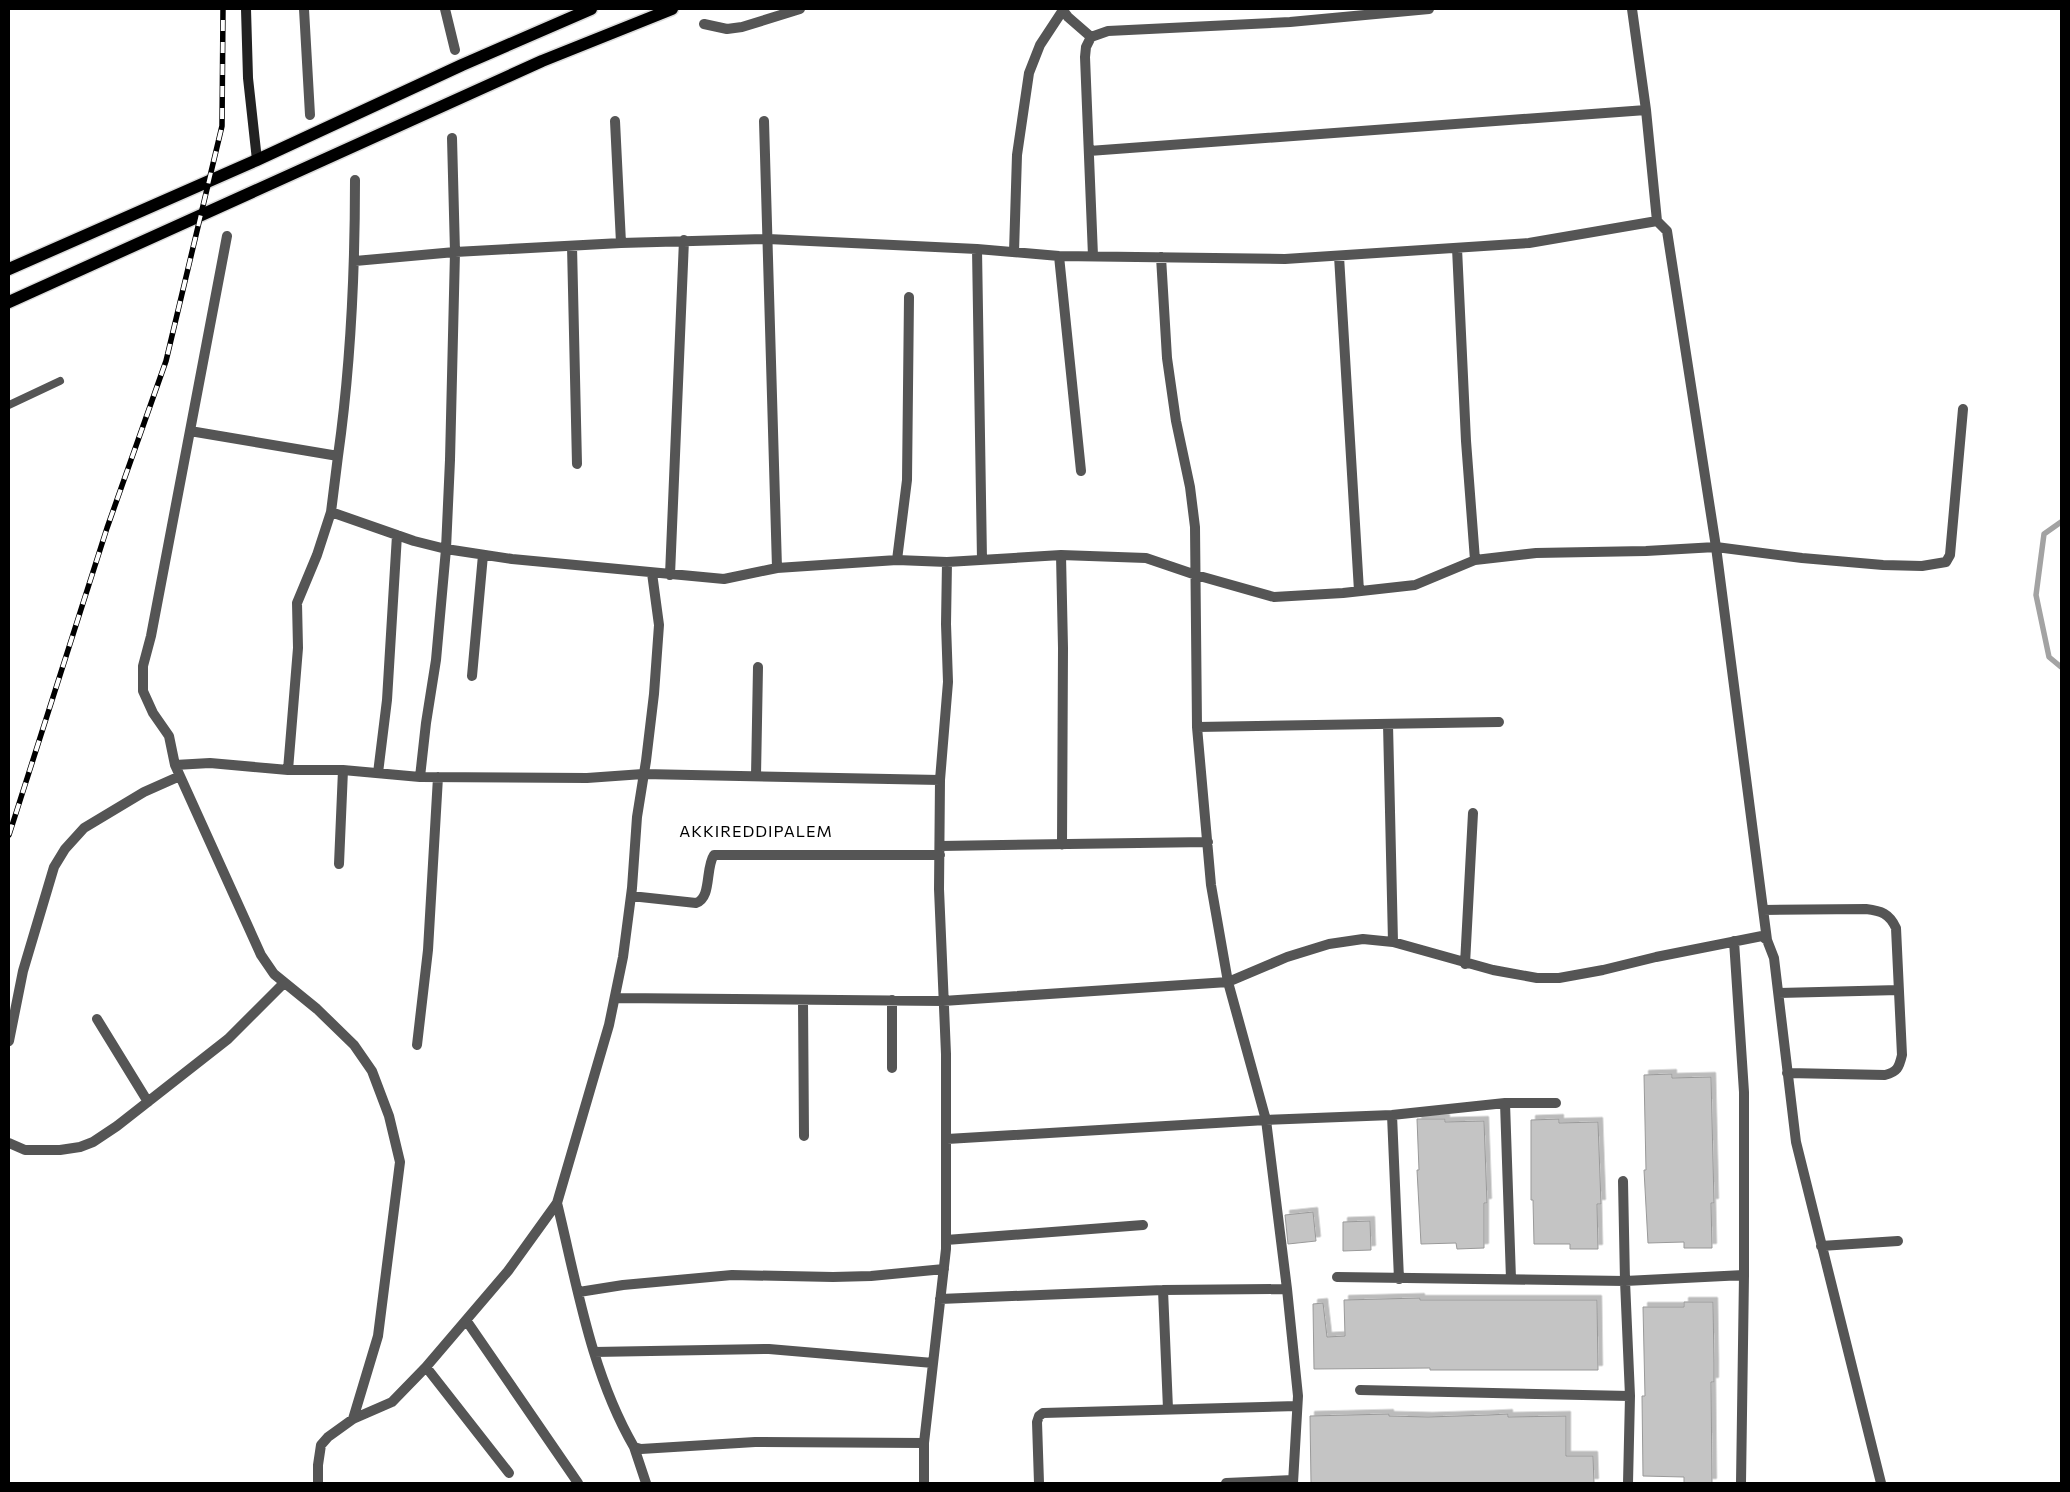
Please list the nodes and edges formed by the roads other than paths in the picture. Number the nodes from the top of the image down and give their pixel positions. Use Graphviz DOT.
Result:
graph roads {
  1 [pos="246,9"];
  2 [pos="304,9"];
  3 [pos="445,9"];
  4 [pos="591,9"];
  5 [pos="672,9"];
  6 [pos="800,9"];
  7 [pos="1062,9"];
  8 [pos="1429,9"];
  9 [pos="1632,9"];
  10 [pos="704,24"];
  11 [pos="1091,37"];
  12 [pos="454,50"];
  13 [pos="1646,110"];
  14 [pos="310,115"];
  15 [pos="615,121"];
  16 [pos="764,121"];
  17 [pos="452,138"];
  18 [pos="1089,151"];
  19 [pos="257,160"];
  20 [pos="355,180"];
  21 [pos="1657,221"];
  22 [pos="227,236"];
  23 [pos="768,239"];
  24 [pos="684,240"];
  25 [pos="621,243"];
  26 [pos="572,246"];
  27 [pos="1457,248"];
  28 [pos="977,250"];
  29 [pos="455,252"];
  30 [pos="1014,252"];
  31 [pos="1059,256"];
  32 [pos="1093,256"];
  33 [pos="1339,256"];
  34 [pos="1161,257"];
  35 [pos="355,261"];
  36 [pos="9,269"];
  37 [pos="909,297"];
  38 [pos="9,302"];
  39 [pos="60,381"];
  40 [pos="9,405"];
  41 [pos="1963,408"];
  42 [pos="190,431"];
  43 [pos="338,456"];
  44 [pos="577,464"];
  45 [pos="1081,471"];
  46 [pos="331,512"];
  47 [pos="397,535"];
  48 [pos="1716,547"];
  49 [pos="446,549"];
  50 [pos="483,555"];
  51 [pos="1061,555"];
  52 [pos="896,560"];
  53 [pos="982,560"];
  54 [pos="1475,560"];
  55 [pos="947,562"];
  56 [pos="777,568"];
  57 [pos="652,573"];
  58 [pos="670,574"];
  59 [pos="1196,575"];
  60 [pos="1359,591"];
  61 [pos="758,667"];
  62 [pos="472,676"];
  63 [pos="1499,722"];
  64 [pos="1388,724"];
  65 [pos="1197,728"];
  66 [pos="175,765"];
  67 [pos="288,770"];
  68 [pos="342,770"];
  69 [pos="378,773"];
  70 [pos="643,774"];
  71 [pos="180,776"];
  72 [pos="756,776"];
  73 [pos="420,777"];
  74 [pos="438,777"];
  75 [pos="940,780"];
  76 [pos="1473,813"];
  77 [pos="1208,842"];
  78 [pos="1062,845"];
  79 [pos="940,851"];
  80 [pos="339,864"];
  81 [pos="631,896"];
  82 [pos="1764,910"];
  83 [pos="1767,940"];
  84 [pos="1734,941"];
  85 [pos="1393,942"];
  86 [pos="1465,964"];
  87 [pos="1228,982"];
  88 [pos="284,983"];
  89 [pos="1899,990"];
  90 [pos="1779,992"];
  91 [pos="615,998"];
  92 [pos="803,1000"];
  93 [pos="892,1000"];
  94 [pos="943,1001"];
  95 [pos="97,1019"];
  96 [pos="9,1041"];
  97 [pos="417,1046"];
  98 [pos="892,1068"];
  99 [pos="1787,1073"];
  100 [pos="148,1102"];
  101 [pos="1505,1103"];
  102 [pos="1556,1103"];
  103 [pos="1392,1115"];
  104 [pos="1266,1120"];
  105 [pos="804,1136"];
  106 [pos="947,1139"];
  107 [pos="9,1143"];
  108 [pos="1624,1181"];
  109 [pos="557,1203"];
  110 [pos="1143,1225"];
  111 [pos="946,1240"];
  112 [pos="1898,1241"];
  113 [pos="1821,1246"];
  114 [pos="944,1269"];
  115 [pos="1744,1275"];
  116 [pos="1336,1277"];
  117 [pos="1399,1279"];
  118 [pos="1511,1279"];
  119 [pos="1625,1281"];
  120 [pos="1163,1290"];
  121 [pos="1287,1290"];
  122 [pos="579,1292"];
  123 [pos="940,1299"];
  124 [pos="466,1320"];
  125 [pos="594,1352"];
  126 [pos="933,1363"];
  127 [pos="426,1367"];
  128 [pos="1360,1390"];
  129 [pos="1630,1396"];
  130 [pos="1297,1406"];
  131 [pos="1168,1409"];
  132 [pos="354,1419"];
  133 [pos="924,1443"];
  134 [pos="634,1447"];
  135 [pos="509,1473"];
  136 [pos="1293,1481"];
  137 [pos="318,1483"];
  138 [pos="578,1483"];
  139 [pos="646,1483"];
  140 [pos="924,1483"];
  141 [pos="1039,1483"];
  142 [pos="1226,1483"];
  143 [pos="1628,1483"];
  144 [pos="1741,1483"];
  145 [pos="1881,1483"];
  1 -- 19 [label="street"];
  2 -- 14 [label="street"];
  3 -- 12 [label="street"];
  4 -- 19 [label="main road"];
  5 -- 38 [label="main road"];
  6 -- 10 [label="street"];
  7 -- 11 [label="street"];
  7 -- 30 [label="street"];
  8 -- 11 [label="street"];
  9 -- 13 [label="street"];
  11 -- 18 [label="street"];
  13 -- 18 [label="street"];
  13 -- 21 [label="street"];
  15 -- 25 [label="street"];
  16 -- 23 [label="street"];
  17 -- 29 [label="street"];
  18 -- 32 [label="street"];
  19 -- 36 [label="main road"];
  20 -- 35 [label="street"];
  21 -- 27 [label="street"];
  21 -- 48 [label="street"];
  22 -- 42 [label="street"];
  23 -- 24 [label="street"];
  23 -- 28 [label="street"];
  23 -- 56 [label="street"];
  24 -- 25 [label="street"];
  24 -- 58 [label="street"];
  25 -- 26 [label="street"];
  26 -- 29 [label="street"];
  26 -- 44 [label="street"];
  27 -- 33 [label="street"];
  27 -- 54 [label="street"];
  28 -- 30 [label="street"];
  28 -- 53 [label="street"];
  29 -- 35 [label="street"];
  29 -- 49 [label="street"];
  30 -- 31 [label="street"];
  31 -- 32 [label="street"];
  31 -- 45 [label="street"];
  32 -- 34 [label="street"];
  33 -- 34 [label="street"];
  33 -- 60 [label="street"];
  34 -- 59 [label="street"];
  35 -- 43 [label="street"];
  37 -- 52 [label="street"];
  39 -- 40 [label="lane"];
  41 -- 48 [label="street"];
  42 -- 43 [label="street"];
  42 -- 66 [label="street"];
  43 -- 46 [label="street"];
  46 -- 47 [label="street"];
  46 -- 67 [label="street"];
  47 -- 49 [label="street"];
  47 -- 69 [label="street"];
  48 -- 54 [label="street"];
  48 -- 82 [label="street"];
  49 -- 50 [label="street"];
  49 -- 73 [label="street"];
  50 -- 57 [label="street"];
  50 -- 62 [label="street"];
  51 -- 53 [label="street"];
  51 -- 59 [label="street"];
  51 -- 78 [label="street"];
  52 -- 55 [label="street"];
  52 -- 56 [label="street"];
  53 -- 55 [label="street"];
  54 -- 60 [label="street"];
  55 -- 75 [label="street"];
  56 -- 58 [label="street"];
  57 -- 58 [label="street"];
  57 -- 70 [label="street"];
  59 -- 60 [label="street"];
  59 -- 65 [label="street"];
  61 -- 72 [label="street"];
  63 -- 64 [label="street"];
  64 -- 65 [label="street"];
  64 -- 85 [label="street"];
  65 -- 77 [label="street"];
  66 -- 67 [label="street"];
  66 -- 71 [label="street"];
  67 -- 68 [label="street"];
  68 -- 69 [label="street"];
  68 -- 80 [label="street"];
  69 -- 73 [label="street"];
  70 -- 72 [label="street"];
  70 -- 74 [label="street"];
  70 -- 81 [label="street"];
  71 -- 88 [label="street"];
  71 -- 96 [label="street"];
  72 -- 75 [label="street"];
  73 -- 74 [label="street"];
  74 -- 97 [label="street"];
  75 -- 79 [label="street"];
  76 -- 86 [label="street"];
  77 -- 78 [label="street"];
  77 -- 87 [label="street"];
  78 -- 79 [label="street"];
  79 -- 81 [label="street"];
  79 -- 94 [label="street"];
  81 -- 91 [label="street"];
  82 -- 83 [label="street"];
  82 -- 89 [label="street"];
  83 -- 84 [label="street"];
  83 -- 90 [label="street"];
  84 -- 86 [label="street"];
  84 -- 115 [label="street"];
  85 -- 86 [label="street"];
  85 -- 87 [label="street"];
  87 -- 94 [label="street"];
  87 -- 104 [label="street"];
  88 -- 100 [label="street"];
  88 -- 132 [label="street"];
  89 -- 90 [label="street"];
  89 -- 99 [label="street"];
  90 -- 99 [label="street"];
  91 -- 92 [label="street"];
  91 -- 109 [label="street"];
  92 -- 93 [label="street"];
  92 -- 105 [label="street"];
  93 -- 94 [label="street"];
  93 -- 98 [label="street"];
  94 -- 106 [label="street"];
  95 -- 100 [label="street"];
  99 -- 113 [label="street"];
  100 -- 107 [label="street"];
  101 -- 102 [label="street"];
  101 -- 103 [label="street"];
  101 -- 118 [label="street"];
  103 -- 104 [label="street"];
  103 -- 117 [label="street"];
  104 -- 106 [label="street"];
  104 -- 121 [label="street"];
  106 -- 111 [label="street"];
  108 -- 119 [label="street"];
  109 -- 122 [label="street"];
  109 -- 124 [label="street"];
  110 -- 111 [label="street"];
  111 -- 114 [label="street"];
  112 -- 113 [label="street"];
  113 -- 145 [label="street"];
  114 -- 122 [label="street"];
  114 -- 123 [label="street"];
  115 -- 119 [label="street"];
  115 -- 144 [label="street"];
  116 -- 117 [label="street"];
  117 -- 118 [label="street"];
  118 -- 119 [label="street"];
  119 -- 129 [label="street"];
  120 -- 121 [label="street"];
  120 -- 123 [label="street"];
  120 -- 131 [label="street"];
  121 -- 130 [label="street"];
  122 -- 125 [label="street"];
  123 -- 126 [label="street"];
  124 -- 127 [label="street"];
  124 -- 138 [label="street"];
  125 -- 126 [label="street"];
  125 -- 134 [label="street"];
  126 -- 133 [label="street"];
  127 -- 132 [label="street"];
  127 -- 135 [label="street"];
  128 -- 129 [label="street"];
  129 -- 143 [label="street"];
  130 -- 131 [label="street"];
  130 -- 136 [label="street"];
  131 -- 141 [label="street"];
  132 -- 137 [label="street"];
  133 -- 134 [label="street"];
  133 -- 140 [label="street"];
  134 -- 139 [label="street"];
  136 -- 142 [label="street"];
}
